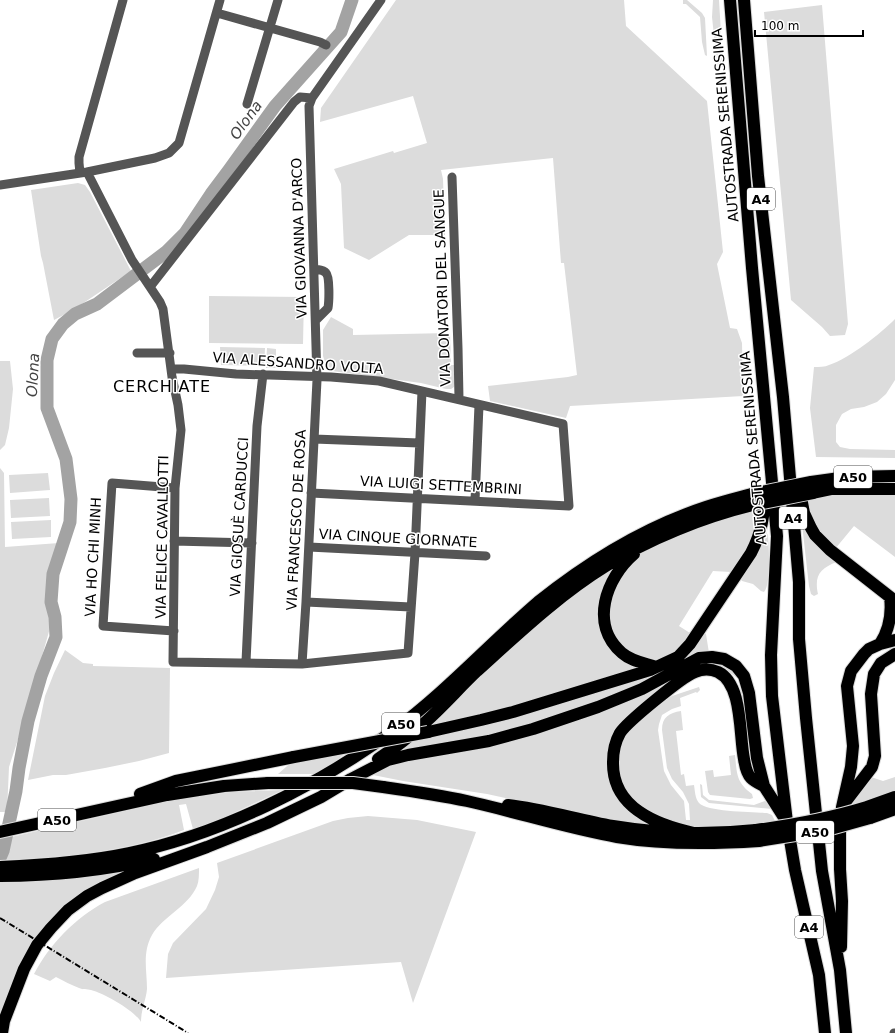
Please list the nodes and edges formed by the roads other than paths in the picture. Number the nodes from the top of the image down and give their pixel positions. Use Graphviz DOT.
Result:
graph roads {
  1 [pos="123,0"];
  2 [pos="278,0"];
  3 [pos="381,0"];
  4 [pos="730,0"];
  5 [pos="744,0"];
  6 [pos="220,1"];
  7 [pos="217,13"];
  8 [pos="270,28"];
  9 [pos="326,45"];
  10 [pos="312,98"];
  11 [pos="247,104"];
  12 [pos="83,173"];
  13 [pos="452,177"];
  14 [pos="0,185"];
  15 [pos="314,269"];
  16 [pos="150,286"];
  17 [pos="316,320"];
  18 [pos="137,353"];
  19 [pos="170,354"];
  20 [pos="171,369"];
  21 [pos="263,374"];
  22 [pos="316,377"];
  23 [pos="422,391"];
  24 [pos="783,397"];
  25 [pos="459,399"];
  26 [pos="479,405"];
  27 [pos="767,431"];
  28 [pos="314,439"];
  29 [pos="419,443"];
  30 [pos="895,476"];
  31 [pos="812,487"];
  32 [pos="174,488"];
  33 [pos="895,489"];
  34 [pos="311,493"];
  35 [pos="417,499"];
  36 [pos="752,499"];
  37 [pos="475,501"];
  38 [pos="569,506"];
  39 [pos="174,541"];
  40 [pos="252,543"];
  41 [pos="309,547"];
  42 [pos="641,547"];
  43 [pos="415,553"];
  44 [pos="486,556"];
  45 [pos="892,599"];
  46 [pos="306,602"];
  47 [pos="411,607"];
  48 [pos="174,631"];
  49 [pos="895,640"];
  50 [pos="880,644"];
  51 [pos="895,654"];
  52 [pos="246,662"];
  53 [pos="302,664"];
  54 [pos="656,667"];
  55 [pos="351,779"];
  56 [pos="764,786"];
  57 [pos="895,797"];
  58 [pos="466,801"];
  59 [pos="842,807"];
  60 [pos="895,809"];
  61 [pos="97,810"];
  62 [pos="869,813"];
  63 [pos="787,822"];
  64 [pos="0,832"];
  65 [pos="694,833"];
  66 [pos="758,836"];
  67 [pos="207,847"];
  68 [pos="3,871"];
  69 [pos="840,970"];
  70 [pos="2,1033"];
  71 [pos="825,1033"];
  72 [pos="846,1033"];
  1 -- 12 [label="street"];
  2 -- 8 [label="street"];
  3 -- 10 [label="street"];
  4 -- 27 [label="highway, AUTOSTRADA SERENISSIMA / A4"];
  5 -- 24 [label="highway, AUTOSTRADA SERENISSIMA / A4"];
  6 -- 7 [label="street"];
  7 -- 8 [label="street"];
  7 -- 12 [label="street"];
  8 -- 9 [label="street"];
  8 -- 11 [label="street"];
  10 -- 15 [label="street, VIA GIOVANNA D'ARCO"];
  10 -- 16 [label="street"];
  12 -- 14 [label="street"];
  12 -- 16 [label="street, VIA FELICE CAVALLOTTI"];
  13 -- 25 [label="street, VIA DONATORI DEL SANGUE"];
  15 -- 17 [label="street, VIA GIOVANNA D'ARCO"];
  15 -- 17 [label="street"];
  16 -- 19 [label="street, VIA FELICE CAVALLOTTI"];
  17 -- 22 [label="street, VIA GIOVANNA D'ARCO"];
  18 -- 19 [label="street"];
  19 -- 20 [label="street, VIA FELICE CAVALLOTTI"];
  20 -- 21 [label="street, VIA ALESSANDRO VOLTA"];
  20 -- 32 [label="street, VIA FELICE CAVALLOTTI"];
  21 -- 22 [label="street, VIA ALESSANDRO VOLTA"];
  21 -- 40 [label="street, VIA GIOSUÈ CARDUCCI"];
  22 -- 23 [label="street, VIA ALESSANDRO VOLTA"];
  22 -- 28 [label="street, VIA FRANCESCO DE ROSA"];
  23 -- 25 [label="street, VIA ALESSANDRO VOLTA"];
  23 -- 29 [label="street"];
  24 -- 45 [label="highway"];
  24 -- 69 [label="highway, AUTOSTRADA SERENISSIMA / A4"];
  25 -- 26 [label="street, VIA ALESSANDRO VOLTA"];
  26 -- 37 [label="street"];
  26 -- 38 [label="street, VIA ALESSANDRO VOLTA"];
  27 -- 54 [label="highway"];
  27 -- 63 [label="highway, AUTOSTRADA SERENISSIMA / A4"];
  28 -- 29 [label="street"];
  28 -- 34 [label="street, VIA FRANCESCO DE ROSA"];
  29 -- 35 [label="street"];
  30 -- 31 [label="highway, A50"];
  31 -- 33 [label="highway"];
  31 -- 36 [label="highway, A50, bridge"];
  32 -- 39 [label="street, VIA FELICE CAVALLOTTI"];
  32 -- 48 [label="street, VIA HO CHI MINH"];
  34 -- 35 [label="street, VIA LUIGI SETTEMBRINI"];
  34 -- 41 [label="street, VIA FRANCESCO DE ROSA"];
  35 -- 37 [label="street, VIA LUIGI SETTEMBRINI"];
  35 -- 43 [label="street"];
  36 -- 42 [label="highway"];
  36 -- 68 [label="highway, A50"];
  37 -- 38 [label="street, VIA LUIGI SETTEMBRINI"];
  39 -- 40 [label="street"];
  39 -- 48 [label="street, VIA FELICE CAVALLOTTI"];
  40 -- 52 [label="street, VIA GIOSUÈ CARDUCCI"];
  41 -- 43 [label="street, VIA CINQUE GIORNATE"];
  41 -- 46 [label="street, VIA FRANCESCO DE ROSA"];
  42 -- 54 [label="highway"];
  42 -- 55 [label="highway"];
  43 -- 44 [label="street, VIA CINQUE GIORNATE"];
  43 -- 47 [label="street"];
  45 -- 50 [label="highway"];
  46 -- 47 [label="street"];
  46 -- 53 [label="street, VIA FRANCESCO DE ROSA"];
  47 -- 53 [label="street"];
  48 -- 52 [label="street, VIA FELICE CAVALLOTTI"];
  49 -- 50 [label="highway"];
  50 -- 59 [label="highway"];
  51 -- 59 [label="highway"];
  52 -- 53 [label="street"];
  54 -- 61 [label="highway, bridge"];
  55 -- 56 [label="highway"];
  55 -- 67 [label="highway"];
  56 -- 63 [label="highway"];
  56 -- 65 [label="highway"];
  57 -- 62 [label="highway"];
  58 -- 61 [label="highway, A50, bridge"];
  58 -- 65 [label="highway"];
  58 -- 66 [label="highway, A50"];
  59 -- 69 [label="highway"];
  60 -- 62 [label="highway, A50"];
  61 -- 64 [label="highway, A50"];
  62 -- 66 [label="highway, A50, bridge"];
  63 -- 71 [label="highway, AUTOSTRADA SERENISSIMA / A4"];
  65 -- 66 [label="highway"];
  67 -- 68 [label="highway"];
  67 -- 70 [label="highway"];
  69 -- 72 [label="highway, AUTOSTRADA SERENISSIMA / A4"];
}
